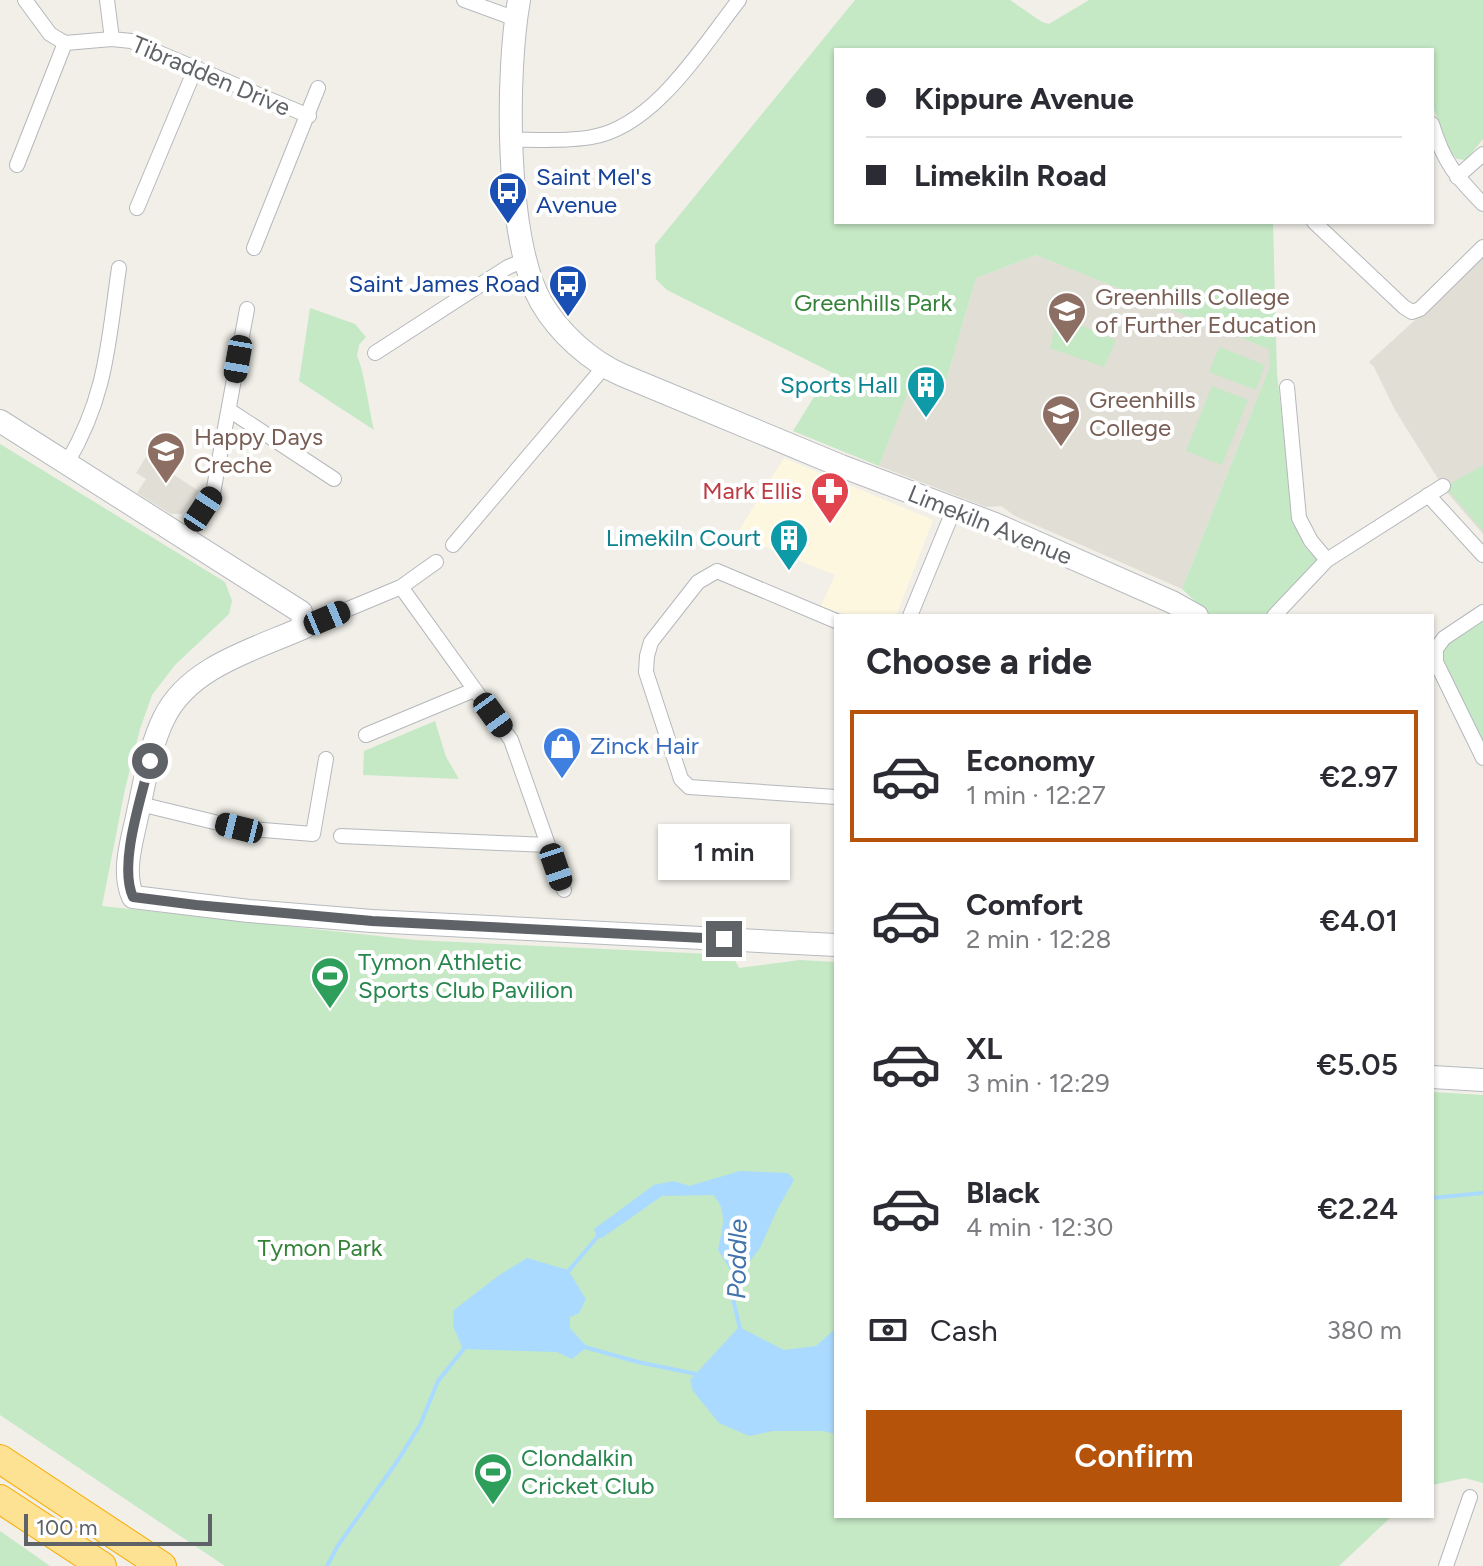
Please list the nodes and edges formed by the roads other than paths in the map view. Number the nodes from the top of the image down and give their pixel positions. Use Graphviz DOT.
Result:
graph roads {
  1 [pos="25,0"];
  2 [pos="107,0"];
  3 [pos="464,0"];
  4 [pos="739,0"];
  5 [pos="518,10"];
  6 [pos="112,39"];
  7 [pos="65,43"];
  8 [pos="196,67"];
  9 [pos="318,88"];
  10 [pos="309,116"];
  11 [pos="1434,130"];
  12 [pos="511,140"];
  13 [pos="1483,154"];
  14 [pos="17,165"];
  15 [pos="1457,177"];
  16 [pos="1483,204"];
  17 [pos="137,208"];
  18 [pos="1316,224"];
  19 [pos="1483,247"];
  20 [pos="254,248"];
  21 [pos="525,260"];
  22 [pos="119,268"];
  23 [pos="247,309"];
  24 [pos="375,353"];
  25 [pos="604,367"];
  26 [pos="1287,387"];
  27 [pos="229,410"];
  28 [pos="0,421"];
  29 [pos="67,463"];
  30 [pos="334,479"];
  31 [pos="1443,486"];
  32 [pos="1428,495"];
  33 [pos="954,509"];
  34 [pos="185,538"];
  35 [pos="453,545"];
  36 [pos="1483,555"];
  37 [pos="1327,560"];
  38 [pos="436,562"];
  39 [pos="401,587"];
  40 [pos="1483,612"];
  41 [pos="911,614"];
  42 [pos="1193,614"];
  43 [pos="1276,614"];
  44 [pos="834,620"];
  45 [pos="305,627"];
  46 [pos="474,690"];
  47 [pos="366,735"];
  48 [pos="1483,758"];
  49 [pos="326,759"];
  50 [pos="834,797"];
  51 [pos="140,804"];
  52 [pos="341,836"];
  53 [pos="547,845"];
  54 [pos="564,890"];
  55 [pos="834,945"];
  56 [pos="1434,1077"];
  57 [pos="1483,1080"];
  58 [pos="0,1459"];
  59 [pos="1470,1497"];
  60 [pos="0,1499"];
  61 [pos="102,1566"];
  62 [pos="162,1566"];
  63 [pos="1446,1566"];
  1 -- 7 [label="street"];
  2 -- 6 [label="street"];
  3 -- 5 [label="street"];
  4 -- 12 [label="street"];
  5 -- 12 [label="street"];
  6 -- 7 [label="street, Tibradden Drive"];
  6 -- 8 [label="street, Tibradden Drive"];
  7 -- 14 [label="street"];
  8 -- 10 [label="street, Tibradden Drive"];
  8 -- 17 [label="street"];
  9 -- 10 [label="street"];
  10 -- 20 [label="street"];
  11 -- 15 [label="street"];
  12 -- 21 [label="street"];
  13 -- 15 [label="street"];
  15 -- 16 [label="street"];
  18 -- 19 [label="street"];
  21 -- 24 [label="street"];
  21 -- 25 [label="street"];
  22 -- 29 [label="street"];
  23 -- 27 [label="street"];
  25 -- 33 [label="street, Limekiln Avenue"];
  25 -- 35 [label="street"];
  26 -- 37 [label="street"];
  27 -- 30 [label="street"];
  27 -- 34 [label="street"];
  28 -- 29 [label="street"];
  29 -- 34 [label="street"];
  31 -- 32 [label="street"];
  32 -- 36 [label="street"];
  32 -- 37 [label="street"];
  33 -- 41 [label="street"];
  33 -- 42 [label="street, Limekiln Avenue"];
  34 -- 45 [label="street"];
  37 -- 43 [label="street"];
  38 -- 39 [label="street"];
  39 -- 45 [label="street"];
  39 -- 46 [label="street"];
  40 -- 48 [label="street"];
  44 -- 50 [label="street"];
  45 -- 51 [label="street"];
  46 -- 47 [label="street"];
  46 -- 53 [label="street"];
  49 -- 51 [label="street"];
  51 -- 55 [label="street"];
  52 -- 53 [label="street"];
  53 -- 54 [label="street"];
  56 -- 57 [label="street"];
  58 -- 62 [label="highway"];
  59 -- 63 [label="street"];
  60 -- 61 [label="highway"];
}
